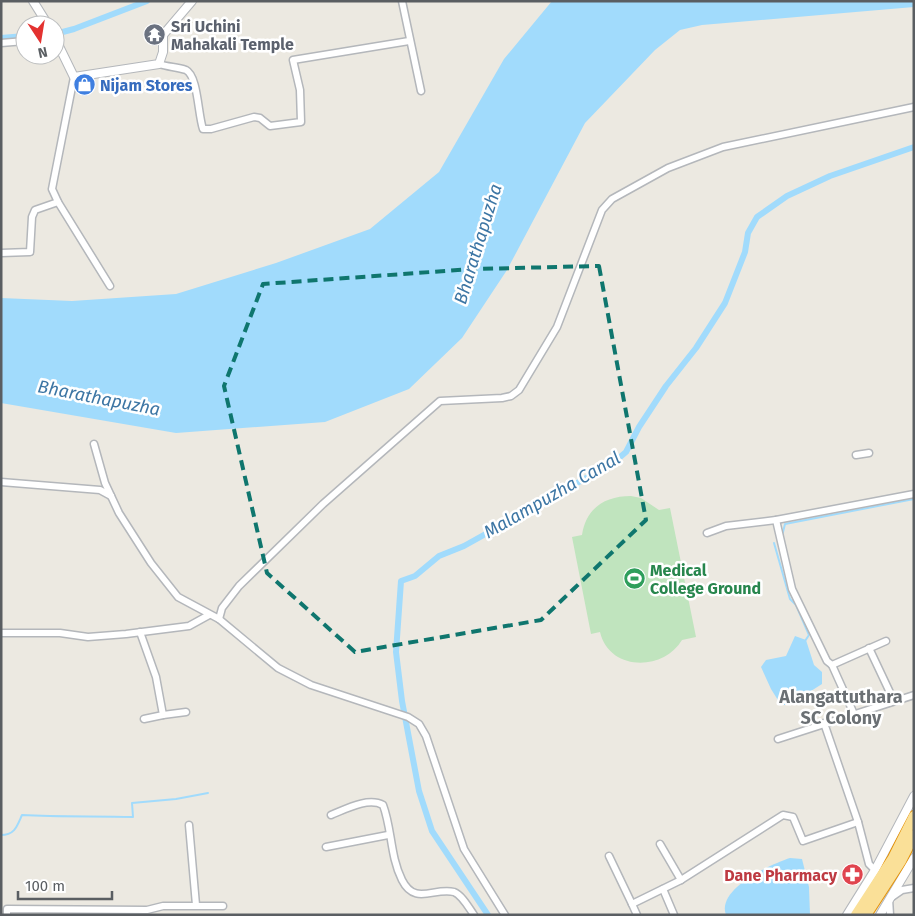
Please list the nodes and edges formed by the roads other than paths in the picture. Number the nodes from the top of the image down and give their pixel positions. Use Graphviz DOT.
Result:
graph roads {
  1 [pos="33,1"];
  2 [pos="192,1"];
  3 [pos="402,1"];
  4 [pos="42,15"];
  5 [pos="15,41"];
  6 [pos="409,41"];
  7 [pos="1,42"];
  8 [pos="65,60"];
  9 [pos="159,64"];
  10 [pos="74,77"];
  11 [pos="421,91"];
  12 [pos="914,107"];
  13 [pos="58,202"];
  14 [pos="1,253"];
  15 [pos="110,286"];
  16 [pos="94,444"];
  17 [pos="869,453"];
  18 [pos="856,455"];
  19 [pos="1,482"];
  20 [pos="914,494"];
  21 [pos="112,496"];
  22 [pos="776,520"];
  23 [pos="707,533"];
  24 [pos="209,615"];
  25 [pos="219,619"];
  26 [pos="140,632"];
  27 [pos="1,633"];
  28 [pos="886,641"];
  29 [pos="870,648"];
  30 [pos="832,664"];
  31 [pos="914,696"];
  32 [pos="894,701"];
  33 [pos="186,712"];
  34 [pos="854,714"];
  35 [pos="163,716"];
  36 [pos="144,719"];
  37 [pos="824,723"];
  38 [pos="778,739"];
  39 [pos="914,796"];
  40 [pos="331,815"];
  41 [pos="914,816"];
  42 [pos="858,822"];
  43 [pos="189,825"];
  44 [pos="388,835"];
  45 [pos="914,835"];
  46 [pos="660,844"];
  47 [pos="326,847"];
  48 [pos="609,856"];
  49 [pos="914,858"];
  50 [pos="875,870"];
  51 [pos="681,880"];
  52 [pos="663,888"];
  53 [pos="914,888"];
  54 [pos="889,899"];
  55 [pos="196,904"];
  56 [pos="632,904"];
  57 [pos="222,906"];
  58 [pos="147,912"];
  59 [pos="7,915"];
  60 [pos="474,915"];
  61 [pos="504,915"];
  62 [pos="637,915"];
  63 [pos="674,915"];
  64 [pos="847,915"];
  65 [pos="856,915"];
  66 [pos="866,915"];
  67 [pos="880,915"];
  68 [pos="890,915"];
  1 -- 4 [label="street"];
  2 -- 9 [label="street"];
  3 -- 6 [label="street"];
  5 -- 7 [label="street"];
  6 -- 9 [label="street"];
  6 -- 11 [label="street"];
  8 -- 10 [label="street"];
  9 -- 10 [label="street"];
  10 -- 13 [label="street"];
  12 -- 25 [label="street"];
  13 -- 14 [label="street"];
  13 -- 15 [label="street"];
  16 -- 21 [label="street"];
  17 -- 18 [label="street"];
  19 -- 21 [label="street"];
  20 -- 22 [label="street"];
  21 -- 24 [label="street"];
  22 -- 23 [label="street"];
  22 -- 30 [label="street"];
  24 -- 25 [label="street"];
  24 -- 26 [label="street"];
  25 -- 61 [label="street"];
  26 -- 27 [label="street"];
  26 -- 35 [label="street"];
  28 -- 29 [label="street"];
  29 -- 30 [label="street"];
  29 -- 32 [label="street"];
  30 -- 34 [label="street"];
  31 -- 32 [label="street"];
  32 -- 34 [label="street"];
  33 -- 35 [label="street"];
  34 -- 37 [label="street"];
  35 -- 36 [label="street"];
  37 -- 38 [label="street"];
  37 -- 42 [label="street"];
  39 -- 50 [label="street"];
  40 -- 44 [label="street"];
  41 -- 65 [label="highway"];
  42 -- 50 [label="street"];
  42 -- 51 [label="street"];
  43 -- 55 [label="street"];
  44 -- 47 [label="street"];
  44 -- 60 [label="street"];
  45 -- 66 [label="highway"];
  46 -- 51 [label="street"];
  48 -- 56 [label="street"];
  49 -- 54 [label="street"];
  50 -- 64 [label="street"];
  51 -- 52 [label="street"];
  52 -- 56 [label="street"];
  52 -- 63 [label="street"];
  53 -- 54 [label="street"];
  54 -- 67 [label="street"];
  54 -- 68 [label="street"];
  55 -- 57 [label="street"];
  55 -- 58 [label="street"];
  56 -- 62 [label="street"];
  58 -- 59 [label="street"];
}
